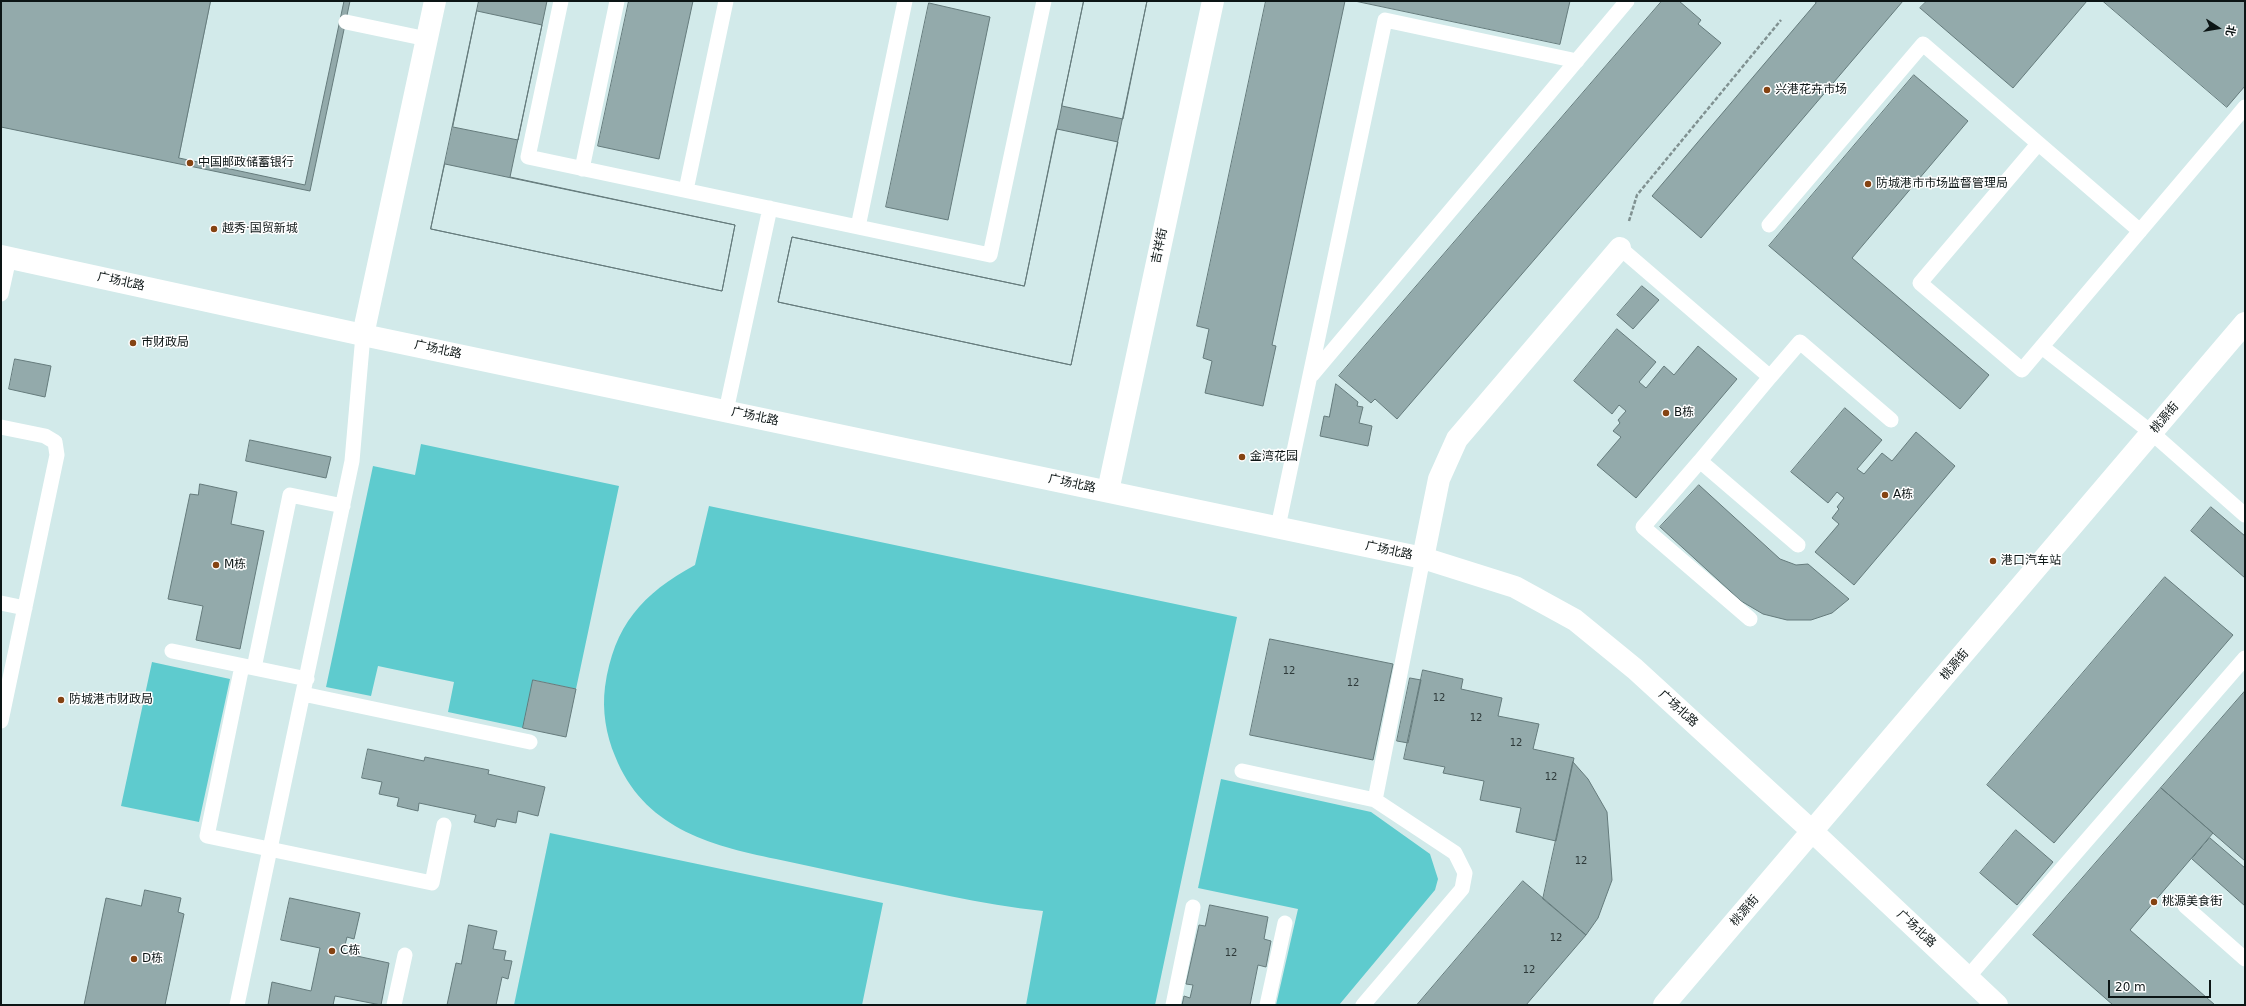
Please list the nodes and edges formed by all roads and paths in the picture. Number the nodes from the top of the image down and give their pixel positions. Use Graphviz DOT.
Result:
graph roads {
  1 [pos="435,1"];
  2 [pos="561,1"];
  3 [pos="617,1"];
  4 [pos="726,1"];
  5 [pos="905,1"];
  6 [pos="1044,1"];
  7 [pos="1213,1"];
  8 [pos="1627,1"];
  9 [pos="1781,20"];
  10 [pos="346,22"];
  11 [pos="427,39"];
  12 [pos="1577,61"];
  13 [pos="2245,107"];
  14 [pos="2038,144"];
  15 [pos="582,169"];
  16 [pos="686,190"];
  17 [pos="770,208"];
  18 [pos="1769,225"];
  19 [pos="858,227"];
  20 [pos="2140,231"];
  21 [pos="1620,248"];
  22 [pos="5,257"];
  23 [pos="1,294"];
  24 [pos="2245,323"];
  25 [pos="363,335"];
  26 [pos="2042,347"];
  27 [pos="1310,377"];
  28 [pos="1770,377"];
  29 [pos="726,411"];
  30 [pos="1891,420"];
  31 [pos="1,427"];
  32 [pos="2152,433"];
  33 [pos="1700,461"];
  34 [pos="1108,491"];
  35 [pos="343,506"];
  36 [pos="2245,515"];
  37 [pos="1278,527"];
  38 [pos="1798,545"];
  39 [pos="1423,558"];
  40 [pos="1,603"];
  41 [pos="25,608"];
  42 [pos="1750,619"];
  43 [pos="172,651"];
  44 [pos="2245,658"];
  45 [pos="248,667"];
  46 [pos="305,687"];
  47 [pos="1,721"];
  48 [pos="530,742"];
  49 [pos="1242,771"];
  50 [pos="1375,800"];
  51 [pos="444,825"];
  52 [pos="1813,832"];
  53 [pos="270,850"];
  54 [pos="2185,906"];
  55 [pos="1193,907"];
  56 [pos="1284,923"];
  57 [pos="405,955"];
  58 [pos="2245,959"];
  59 [pos="1968,977"];
  60 [pos="237,1005"];
  61 [pos="394,1005"];
  62 [pos="1173,1005"];
  63 [pos="1267,1005"];
  64 [pos="1363,1005"];
  65 [pos="1664,1005"];
  66 [pos="1997,1005"];
  1 -- 11 [label="street"];
  2 -- 15 [label="lane"];
  3 -- 15 [label="lane"];
  4 -- 16 [label="lane"];
  5 -- 19 [label="lane"];
  6 -- 19 [label="lane"];
  7 -- 34 [label="street, 吉祥街"];
  8 -- 12 [label="lane"];
  9 -- 21 [label="path"];
  10 -- 11 [label="lane"];
  11 -- 25 [label="street"];
  12 -- 27 [label="lane"];
  12 -- 27 [label="lane"];
  13 -- 20 [label="lane"];
  14 -- 18 [label="lane"];
  14 -- 20 [label="lane"];
  14 -- 26 [label="lane"];
  15 -- 16 [label="lane"];
  16 -- 17 [label="lane"];
  17 -- 19 [label="lane"];
  17 -- 29 [label="lane"];
  20 -- 26 [label="lane"];
  21 -- 28 [label="lane"];
  21 -- 39 [label="street"];
  22 -- 23 [label="lane"];
  22 -- 25 [label="street, 广场北路"];
  24 -- 32 [label="street, 桃源街"];
  25 -- 29 [label="street, 广场北路"];
  25 -- 35 [label="lane"];
  26 -- 32 [label="lane"];
  27 -- 37 [label="lane"];
  28 -- 30 [label="lane"];
  28 -- 33 [label="lane"];
  29 -- 34 [label="street, 广场北路"];
  31 -- 41 [label="lane"];
  32 -- 36 [label="lane"];
  32 -- 52 [label="street, 桃源街"];
  33 -- 38 [label="lane"];
  33 -- 42 [label="lane"];
  34 -- 37 [label="street, 广场北路"];
  35 -- 45 [label="lane"];
  35 -- 46 [label="lane"];
  37 -- 39 [label="street, 广场北路"];
  39 -- 50 [label="lane"];
  39 -- 52 [label="street, 广场北路"];
  40 -- 41 [label="lane"];
  41 -- 47 [label="lane"];
  43 -- 45 [label="lane"];
  44 -- 59 [label="lane"];
  45 -- 46 [label="lane"];
  45 -- 53 [label="lane"];
  46 -- 48 [label="lane"];
  46 -- 53 [label="lane"];
  49 -- 50 [label="lane"];
  50 -- 64 [label="lane"];
  51 -- 53 [label="lane"];
  52 -- 59 [label="street, 广场北路"];
  52 -- 65 [label="street, 桃源街"];
  53 -- 60 [label="lane"];
  54 -- 58 [label="lane"];
  55 -- 62 [label="lane"];
  56 -- 63 [label="lane"];
  57 -- 61 [label="lane"];
  59 -- 66 [label="street, 广场北路"];
}
